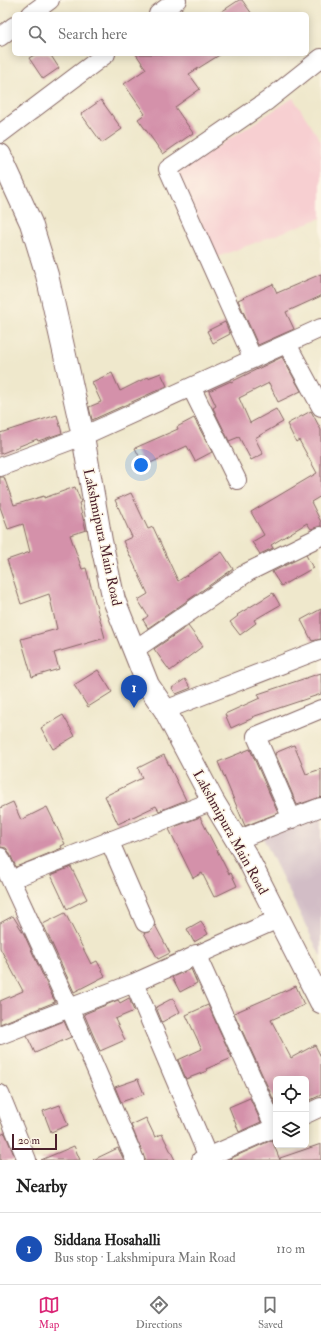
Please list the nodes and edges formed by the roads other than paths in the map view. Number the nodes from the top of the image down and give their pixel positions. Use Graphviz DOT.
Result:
graph roads {
  1 [pos="50,0"];
  2 [pos="177,0"];
  3 [pos="34,12"];
  4 [pos="161,12"];
  5 [pos="12,28"];
  6 [pos="0,37"];
  7 [pos="103,56"];
  8 [pos="321,58"];
  9 [pos="0,134"];
  10 [pos="0,155"];
  11 [pos="321,328"];
  12 [pos="287,344"];
  13 [pos="252,359"];
  14 [pos="191,387"];
  15 [pos="321,407"];
  16 [pos="83,436"];
  17 [pos="0,467"];
  18 [pos="238,480"];
  19 [pos="321,536"];
  20 [pos="321,649"];
  21 [pos="134,650"];
  22 [pos="164,710"];
  23 [pos="320,713"];
  24 [pos="213,801"];
  25 [pos="321,807"];
  26 [pos="292,819"];
  27 [pos="109,840"];
  28 [pos="237,840"];
  29 [pos="0,856"];
  30 [pos="22,875"];
  31 [pos="278,919"];
  32 [pos="145,923"];
  33 [pos="196,954"];
  34 [pos="134,983"];
  35 [pos="321,1002"];
  36 [pos="70,1009"];
  37 [pos="0,1035"];
  38 [pos="0,1094"];
  39 [pos="321,1107"];
  40 [pos="309,1113"];
  41 [pos="273,1121"];
  42 [pos="273,1128"];
  43 [pos="205,1158"];
  44 [pos="27,1160"];
  45 [pos="135,1160"];
  1 -- 3 [label="street"];
  2 -- 4 [label="street"];
  5 -- 6 [label="street"];
  7 -- 9 [label="street"];
  8 -- 13 [label="street"];
  10 -- 16 [label="main road, Lakshmipura Main Road"];
  11 -- 12 [label="street"];
  12 -- 13 [label="street"];
  12 -- 15 [label="street"];
  13 -- 14 [label="street"];
  14 -- 16 [label="street"];
  14 -- 18 [label="street"];
  16 -- 17 [label="street"];
  16 -- 21 [label="main road, Lakshmipura Main Road"];
  19 -- 21 [label="street"];
  20 -- 22 [label="street"];
  21 -- 22 [label="main road, Lakshmipura Main Road"];
  22 -- 24 [label="main road, Lakshmipura Main Road"];
  23 -- 26 [label="street"];
  24 -- 27 [label="street"];
  24 -- 28 [label="main road, Lakshmipura Main Road"];
  25 -- 26 [label="street"];
  26 -- 28 [label="street"];
  27 -- 30 [label="street"];
  27 -- 32 [label="street"];
  28 -- 31 [label="main road, Lakshmipura Main Road"];
  29 -- 36 [label="street"];
  31 -- 33 [label="street"];
  31 -- 35 [label="main road, Lakshmipura Main Road"];
  33 -- 34 [label="street"];
  33 -- 41 [label="street"];
  34 -- 36 [label="street"];
  34 -- 43 [label="street"];
  36 -- 37 [label="street"];
  36 -- 45 [label="street"];
  38 -- 44 [label="street"];
  39 -- 40 [label="street"];
  42 -- 43 [label="street"];
}
